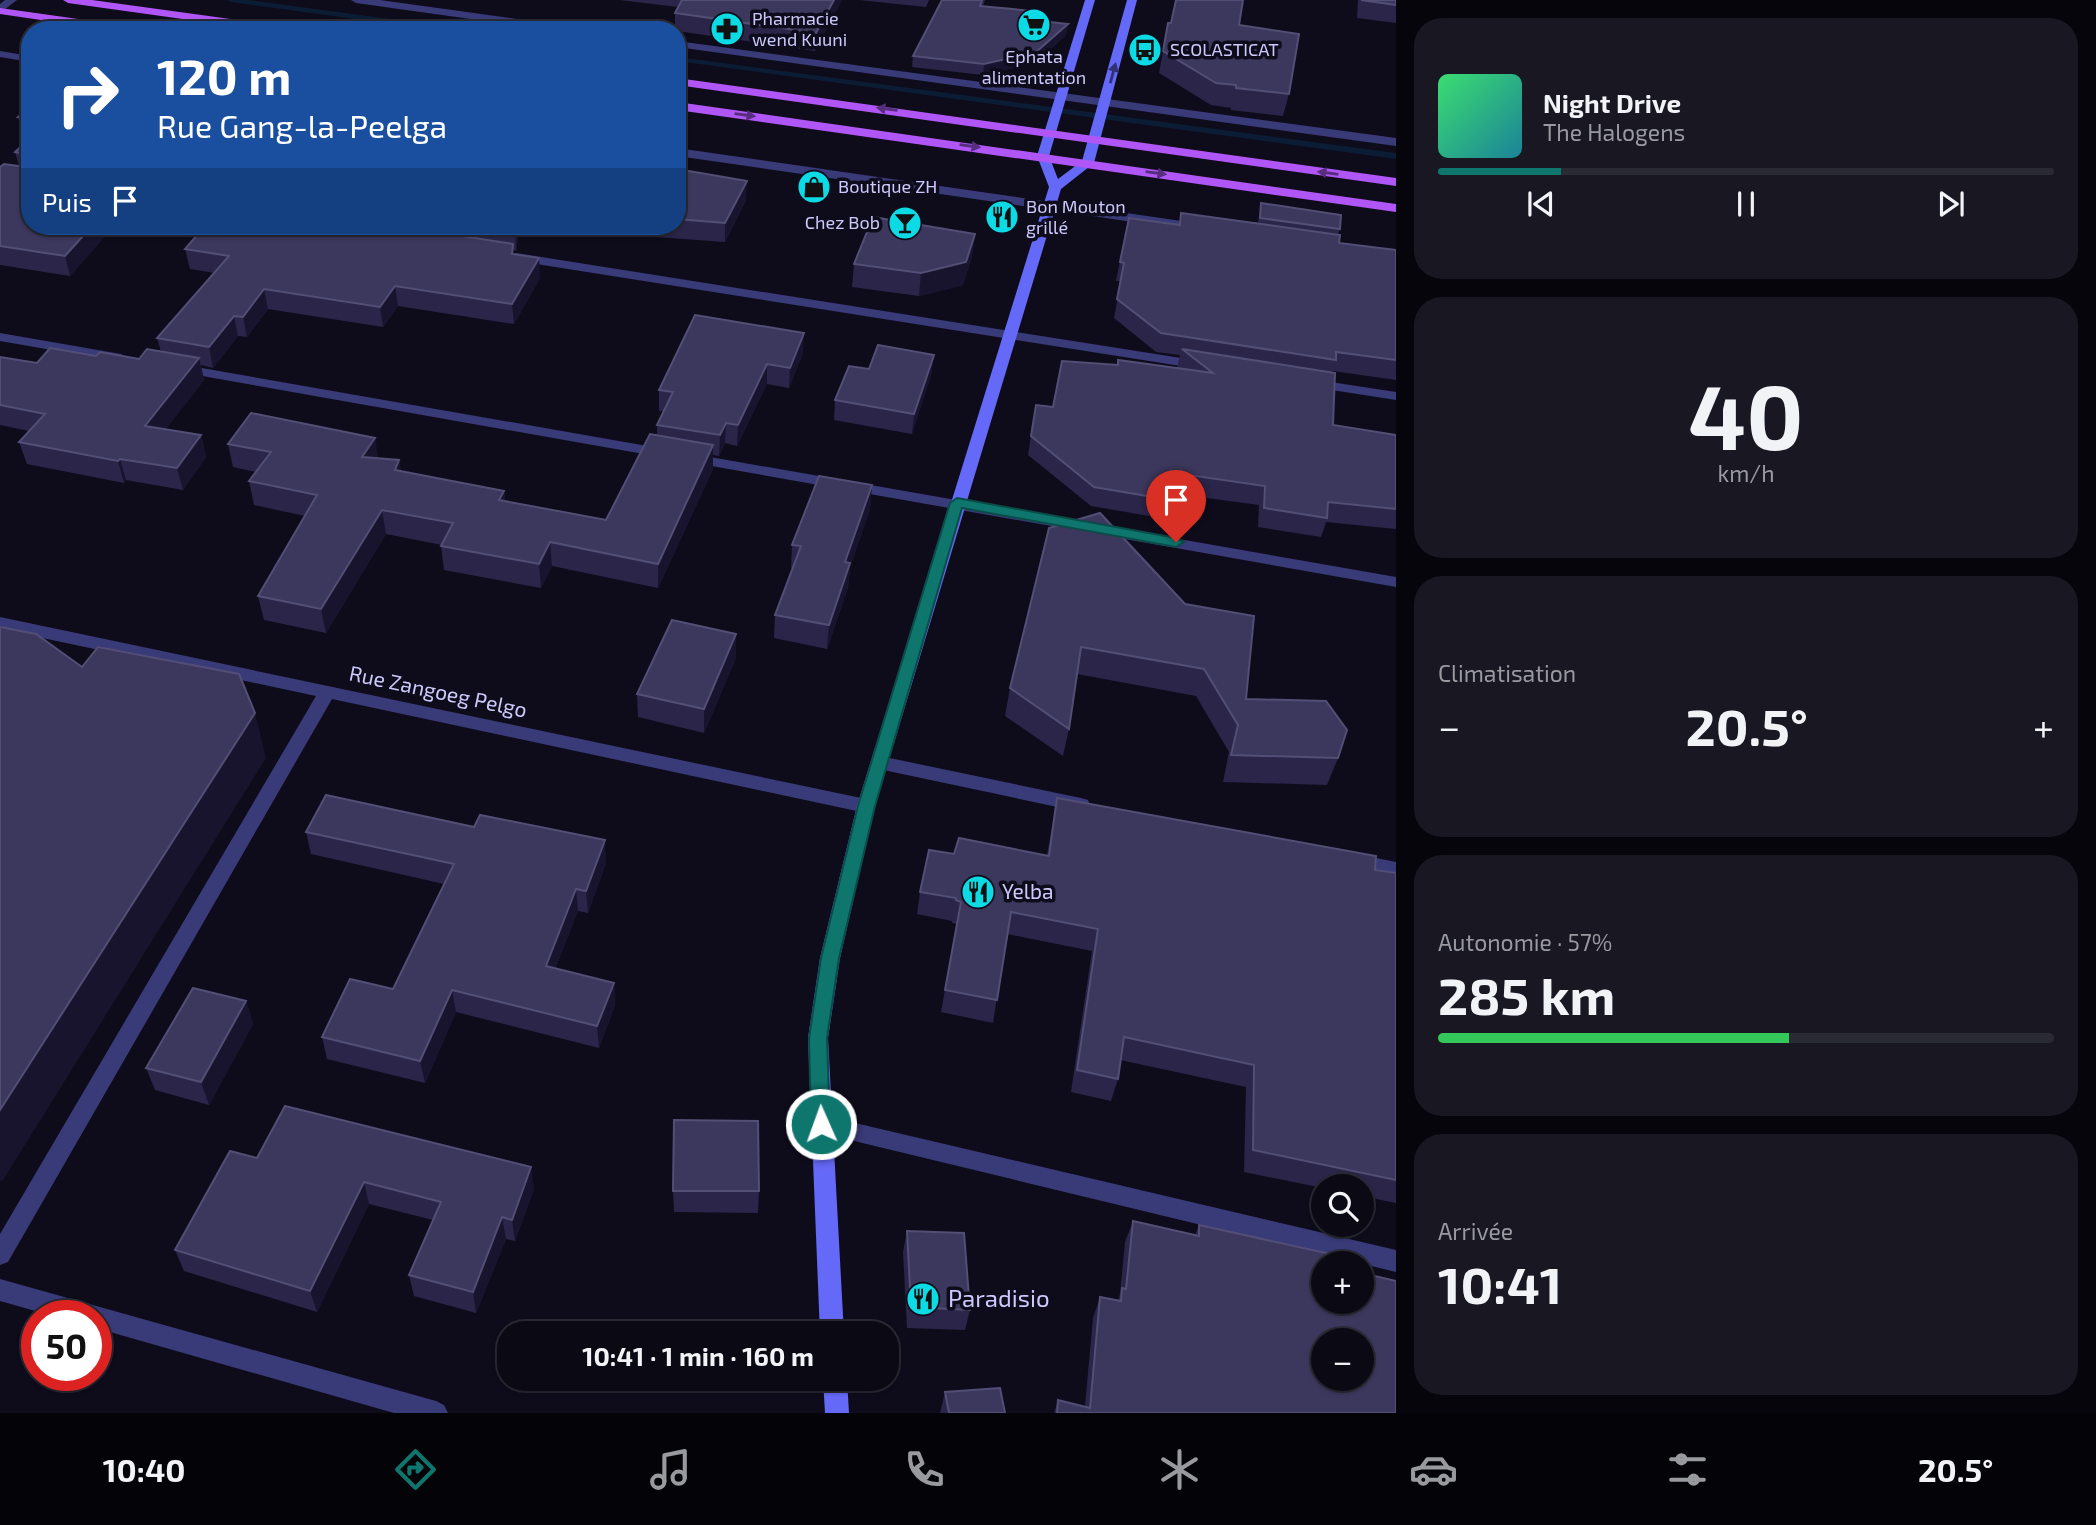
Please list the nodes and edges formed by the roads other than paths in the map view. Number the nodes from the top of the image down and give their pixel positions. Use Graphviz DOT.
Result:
graph roads {
  1 [pos="12,0"];
  2 [pos="68,0"];
  3 [pos="356,0"];
  4 [pos="1090,0"];
  5 [pos="1132,0"];
  6 [pos="0,10"];
  7 [pos="74,21"];
  8 [pos="222,21"];
  9 [pos="510,21"];
  10 [pos="686,45"];
  11 [pos="0,54"];
  12 [pos="21,58"];
  13 [pos="686,82"];
  14 [pos="1062,96"];
  15 [pos="1106,102"];
  16 [pos="686,107"];
  17 [pos="1051,133"];
  18 [pos="1095,139"];
  19 [pos="1396,142"];
  20 [pos="686,153"];
  21 [pos="1043,156"];
  22 [pos="1088,163"];
  23 [pos="1396,182"];
  24 [pos="1055,187"];
  25 [pos="1049,206"];
  26 [pos="1396,208"];
  27 [pos="1222,231"];
  28 [pos="499,254"];
  29 [pos="1010,335"];
  30 [pos="0,337"];
  31 [pos="137,361"];
  32 [pos="164,366"];
  33 [pos="1217,368"];
  34 [pos="1300,381"];
  35 [pos="1396,396"];
  36 [pos="957,503"];
  37 [pos="1396,582"];
  38 [pos="0,623"];
  39 [pos="327,692"];
  40 [pos="880,764"];
  41 [pos="866,806"];
  42 [pos="1097,808"];
  43 [pos="1328,855"];
  44 [pos="1396,869"];
  45 [pos="821,1124"];
  46 [pos="0,1255"];
  47 [pos="1396,1261"];
  48 [pos="0,1290"];
  49 [pos="35,1300"];
  50 [pos="831,1321"];
  51 [pos="112,1322"];
  52 [pos="835,1391"];
  53 [pos="436,1413"];
  54 [pos="836,1413"];
  1 -- 6 [label="street"];
  2 -- 8 [label="main road"];
  3 -- 9 [label="street"];
  4 -- 14 [label="main road"];
  15 -- 5 [label="main road, one-way"];
  6 -- 7 [label="main road"];
  10 -- 14 [label="street"];
  11 -- 12 [label="street"];
  17 -- 13 [label="main road, one-way"];
  14 -- 15 [label="street"];
  14 -- 17 [label="main road"];
  15 -- 18 [label="main road"];
  15 -- 19 [label="street"];
  16 -- 21 [label="main road, one-way"];
  17 -- 18 [label="main road"];
  17 -- 21 [label="main road"];
  18 -- 22 [label="main road"];
  23 -- 18 [label="main road, one-way"];
  20 -- 25 [label="street"];
  21 -- 22 [label="main road"];
  21 -- 24 [label="main road"];
  22 -- 24 [label="main road"];
  22 -- 26 [label="main road, one-way"];
  24 -- 25 [label="main road"];
  25 -- 27 [label="street"];
  25 -- 29 [label="main road"];
  28 -- 29 [label="street"];
  29 -- 33 [label="street"];
  29 -- 36 [label="main road"];
  30 -- 31 [label="street"];
  32 -- 36 [label="street"];
  34 -- 35 [label="street"];
  36 -- 37 [label="street"];
  36 -- 40 [label="main road"];
  38 -- 39 [label="street, Rue Zangoeg Pelgo"];
  39 -- 41 [label="street, Rue Zangoeg Pelgo"];
  39 -- 46 [label="street"];
  40 -- 41 [label="main road"];
  40 -- 42 [label="street"];
  41 -- 45 [label="main road"];
  43 -- 44 [label="street"];
  45 -- 47 [label="street"];
  45 -- 50 [label="main road"];
  48 -- 49 [label="street"];
  51 -- 53 [label="street"];
  52 -- 54 [label="main road"];
}
